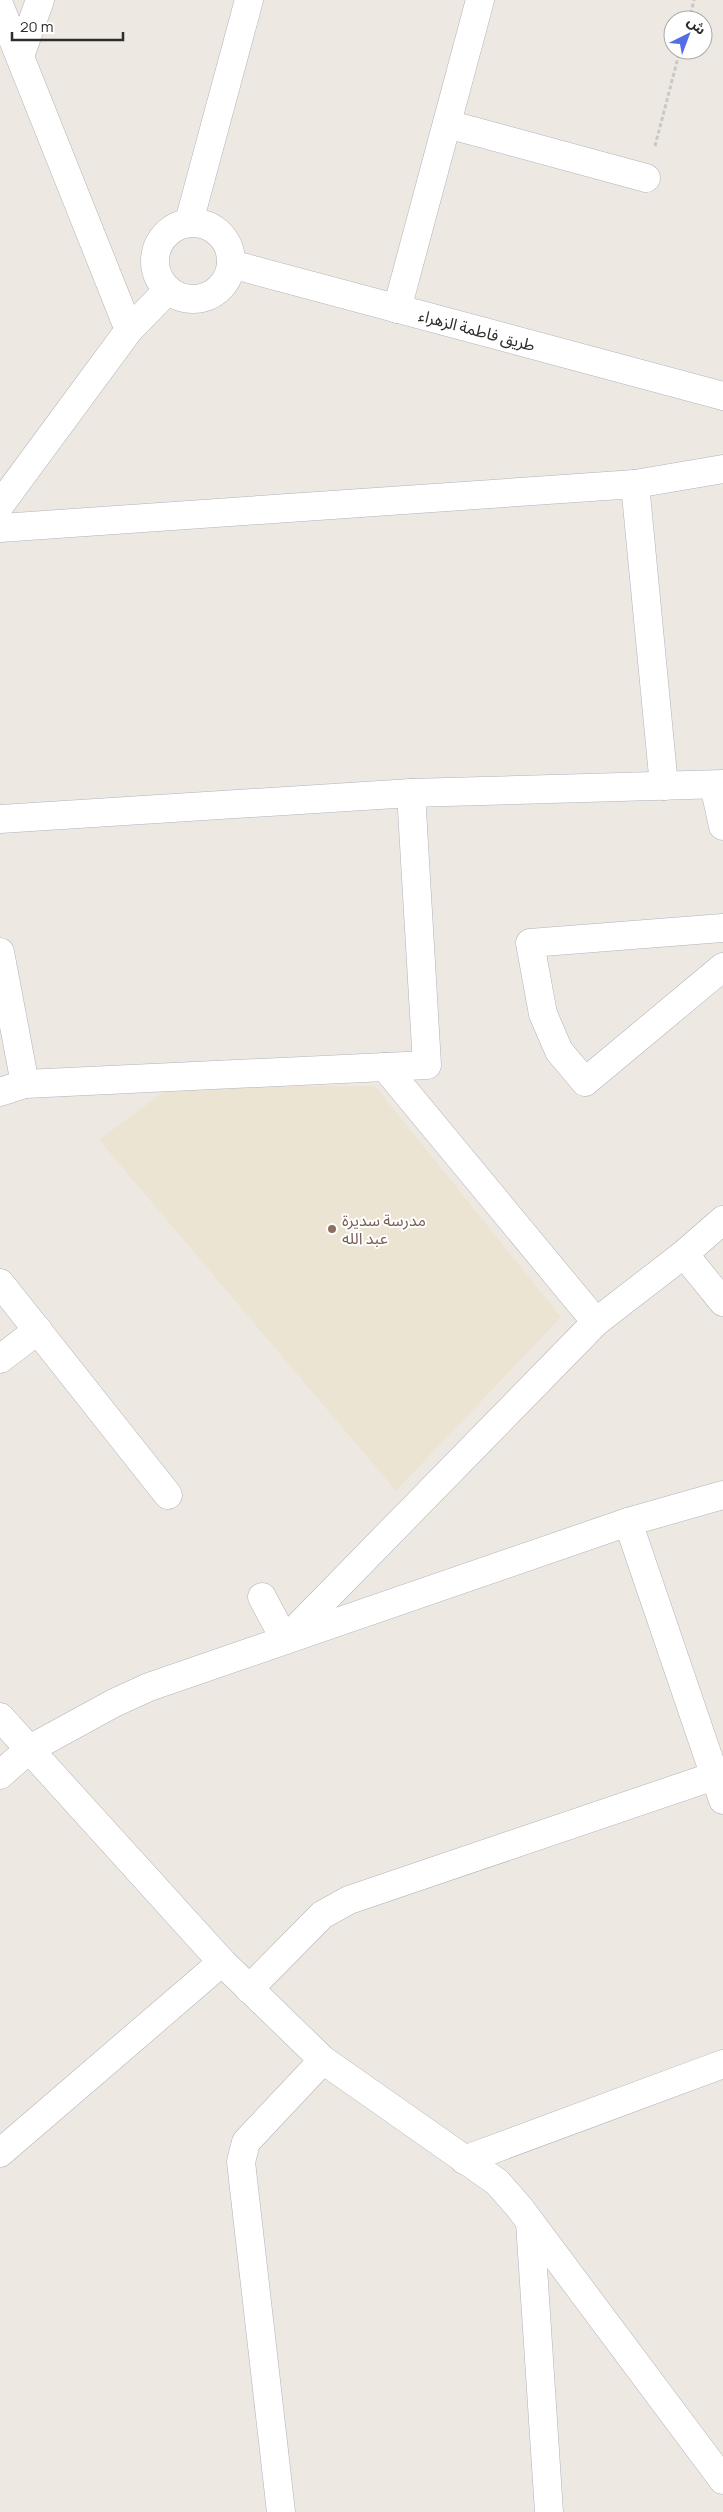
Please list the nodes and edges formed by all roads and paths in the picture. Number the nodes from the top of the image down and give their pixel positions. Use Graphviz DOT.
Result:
graph roads {
  1 [pos="40,0"];
  2 [pos="249,0"];
  3 [pos="480,0"];
  4 [pos="0,7"];
  5 [pos="20,56"];
  6 [pos="677,60"];
  7 [pos="447,124"];
  8 [pos="646,178"];
  9 [pos="188,222"];
  10 [pos="231,264"];
  11 [pos="168,290"];
  12 [pos="397,309"];
  13 [pos="129,330"];
  14 [pos="723,396"];
  15 [pos="723,469"];
  16 [pos="635,484"];
  17 [pos="0,505"];
  18 [pos="0,528"];
  19 [pos="719,784"];
  20 [pos="664,786"];
  21 [pos="411,794"];
  22 [pos="0,819"];
  23 [pos="723,826"];
  24 [pos="723,928"];
  25 [pos="0,952"];
  26 [pos="723,967"];
  27 [pos="385,1067"];
  28 [pos="12,1088"];
  29 [pos="723,1220"];
  30 [pos="684,1254"];
  31 [pos="0,1283"];
  32 [pos="723,1302"];
  33 [pos="596,1322"];
  34 [pos="38,1330"];
  35 [pos="0,1359"];
  36 [pos="168,1495"];
  37 [pos="723,1495"];
  38 [pos="628,1522"];
  39 [pos="262,1597"];
  40 [pos="285,1640"];
  41 [pos="0,1717"];
  42 [pos="28,1750"];
  43 [pos="0,1775"];
  44 [pos="720,1783"];
  45 [pos="222,1962"];
  46 [pos="249,1989"];
  47 [pos="323,2060"];
  48 [pos="723,2064"];
  49 [pos="0,2153"];
  50 [pos="464,2160"];
  51 [pos="530,2222"];
  52 [pos="723,2480"];
  53 [pos="281,2512"];
  54 [pos="549,2512"];
  1 -- 5 [label="street"];
  2 -- 9 [label="street"];
  3 -- 7 [label="street"];
  4 -- 5 [label="street"];
  5 -- 13 [label="street"];
  6 -- 8 [label="path"];
  7 -- 8 [label="street"];
  7 -- 12 [label="street"];
  9 -- 10 [label="street"];
  9 -- 11 [label="street"];
  10 -- 11 [label="street"];
  10 -- 12 [label="street, طريق فاطمة الزهراء"];
  11 -- 13 [label="street"];
  12 -- 14 [label="street, طريق فاطمة الزهراء"];
  13 -- 17 [label="street"];
  15 -- 16 [label="street"];
  16 -- 18 [label="street"];
  16 -- 20 [label="street"];
  19 -- 20 [label="street"];
  19 -- 23 [label="street"];
  20 -- 21 [label="street"];
  21 -- 22 [label="street"];
  21 -- 27 [label="street"];
  24 -- 26 [label="street"];
  25 -- 28 [label="street"];
  27 -- 28 [label="street"];
  27 -- 33 [label="street"];
  29 -- 30 [label="street"];
  30 -- 32 [label="street"];
  30 -- 33 [label="street"];
  31 -- 34 [label="street"];
  33 -- 40 [label="street"];
  34 -- 35 [label="street"];
  34 -- 36 [label="street"];
  37 -- 38 [label="street"];
  38 -- 40 [label="street"];
  38 -- 44 [label="street"];
  39 -- 40 [label="street"];
  40 -- 42 [label="street"];
  41 -- 42 [label="street"];
  42 -- 43 [label="street"];
  42 -- 45 [label="street"];
  44 -- 46 [label="street"];
  45 -- 46 [label="street"];
  45 -- 49 [label="street"];
  46 -- 47 [label="street"];
  47 -- 50 [label="street"];
  47 -- 53 [label="street"];
  48 -- 50 [label="street"];
  50 -- 51 [label="street"];
  51 -- 52 [label="street"];
  51 -- 54 [label="street"];
}
